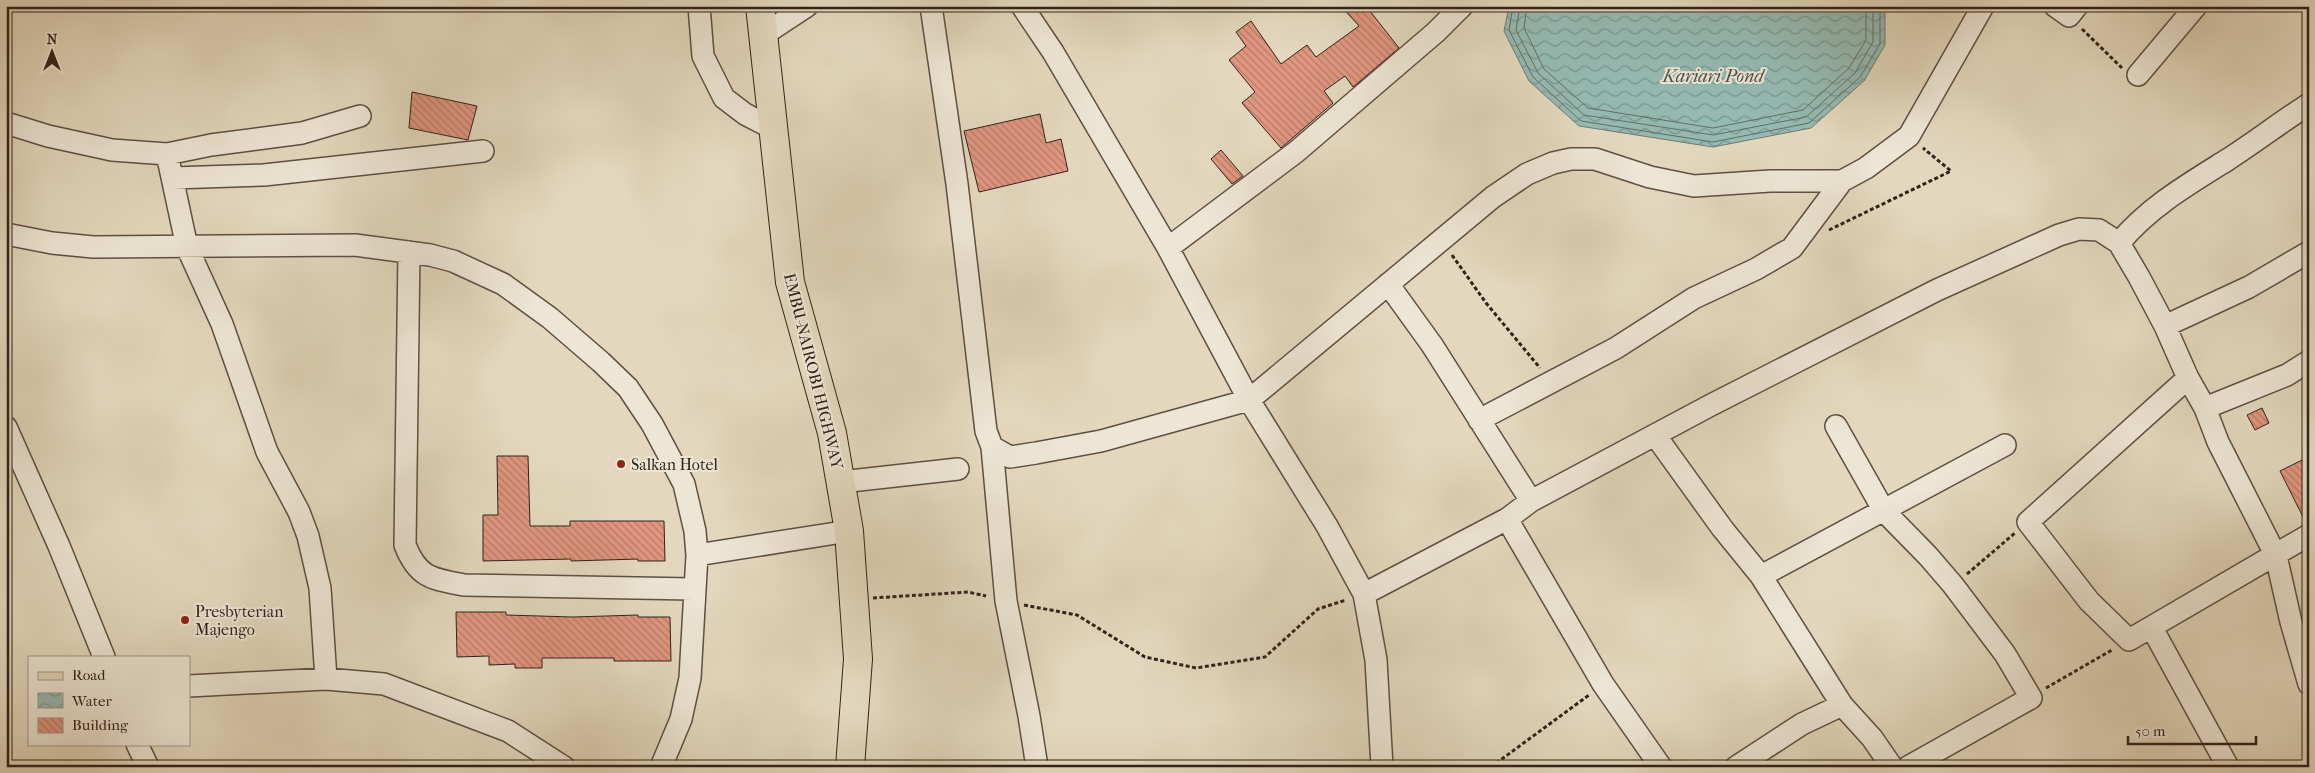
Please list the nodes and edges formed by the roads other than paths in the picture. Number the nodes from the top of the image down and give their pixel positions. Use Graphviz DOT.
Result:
graph roads {
  1 [pos="699,6"];
  2 [pos="760,6"];
  3 [pos="807,6"];
  4 [pos="931,6"];
  5 [pos="1022,6"];
  6 [pos="1462,6"];
  7 [pos="1983,6"];
  8 [pos="2196,6"];
  9 [pos="764,35"];
  10 [pos="2138,75"];
  11 [pos="2309,104"];
  12 [pos="360,116"];
  13 [pos="6,123"];
  14 [pos="774,129"];
  15 [pos="483,151"];
  16 [pos="167,154"];
  17 [pos="173,178"];
  18 [pos="1842,181"];
  19 [pos="6,234"];
  20 [pos="2119,243"];
  21 [pos="187,247"];
  22 [pos="1168,248"];
  23 [pos="409,252"];
  24 [pos="2309,252"];
  25 [pos="1388,284"];
  26 [pos="2165,326"];
  27 [pos="2309,361"];
  28 [pos="2188,378"];
  29 [pos="1249,400"];
  30 [pos="2205,408"];
  31 [pos="1479,420"];
  32 [pos="1836,426"];
  33 [pos="6,427"];
  34 [pos="1655,435"];
  35 [pos="2005,445"];
  36 [pos="992,448"];
  37 [pos="958,469"];
  38 [pos="841,482"];
  39 [pos="1531,501"];
  40 [pos="1884,510"];
  41 [pos="1507,519"];
  42 [pos="849,531"];
  43 [pos="2309,535"];
  44 [pos="697,555"];
  45 [pos="2276,556"];
  46 [pos="1760,576"];
  47 [pos="693,589"];
  48 [pos="1364,594"];
  49 [pos="2152,628"];
  50 [pos="104,656"];
  51 [pos="326,679"];
  52 [pos="2309,684"];
  53 [pos="190,686"];
  54 [pos="1842,704"];
  55 [pos="138,746"];
  56 [pos="148,767"];
  57 [pos="564,767"];
  58 [pos="662,767"];
  59 [pos="850,767"];
  60 [pos="1037,767"];
  61 [pos="1382,767"];
  62 [pos="1661,767"];
  63 [pos="1736,767"];
  64 [pos="1892,767"];
  65 [pos="1908,767"];
  66 [pos="2228,767"];
  1 -- 14 [label="street"];
  2 -- 9 [label="main road, EMBU-NAIROBI HIGHWAY"];
  3 -- 9 [label="street"];
  4 -- 36 [label="street"];
  5 -- 22 [label="street"];
  6 -- 22 [label="street"];
  7 -- 18 [label="street"];
  8 -- 10 [label="street"];
  9 -- 14 [label="main road, EMBU-NAIROBI HIGHWAY"];
  11 -- 20 [label="street"];
  12 -- 16 [label="street"];
  13 -- 16 [label="street"];
  14 -- 38 [label="main road, EMBU-NAIROBI HIGHWAY"];
  15 -- 17 [label="street"];
  16 -- 17 [label="street"];
  17 -- 21 [label="street"];
  18 -- 25 [label="street"];
  18 -- 31 [label="street"];
  19 -- 21 [label="street"];
  20 -- 26 [label="street"];
  20 -- 34 [label="street"];
  21 -- 23 [label="street"];
  21 -- 51 [label="street"];
  22 -- 29 [label="street"];
  23 -- 44 [label="street"];
  23 -- 47 [label="street"];
  24 -- 26 [label="street"];
  25 -- 29 [label="street"];
  25 -- 31 [label="street"];
  26 -- 28 [label="street"];
  27 -- 30 [label="street"];
  28 -- 30 [label="street"];
  28 -- 49 [label="street"];
  29 -- 36 [label="street"];
  29 -- 48 [label="street"];
  30 -- 45 [label="street"];
  31 -- 39 [label="street"];
  32 -- 40 [label="street"];
  33 -- 50 [label="street"];
  34 -- 39 [label="street"];
  34 -- 46 [label="street"];
  35 -- 40 [label="street"];
  36 -- 60 [label="street"];
  37 -- 38 [label="street"];
  38 -- 42 [label="main road, EMBU-NAIROBI HIGHWAY"];
  39 -- 41 [label="street"];
  40 -- 46 [label="street"];
  40 -- 65 [label="street"];
  41 -- 48 [label="street"];
  41 -- 62 [label="street"];
  42 -- 44 [label="street"];
  42 -- 59 [label="main road, EMBU-NAIROBI HIGHWAY"];
  43 -- 45 [label="street"];
  44 -- 47 [label="street"];
  45 -- 49 [label="street"];
  45 -- 52 [label="street"];
  46 -- 54 [label="street"];
  47 -- 58 [label="street"];
  48 -- 61 [label="street"];
  49 -- 66 [label="street"];
  51 -- 53 [label="street"];
  51 -- 57 [label="street"];
  54 -- 63 [label="street"];
  54 -- 64 [label="street"];
  55 -- 56 [label="street"];
}
